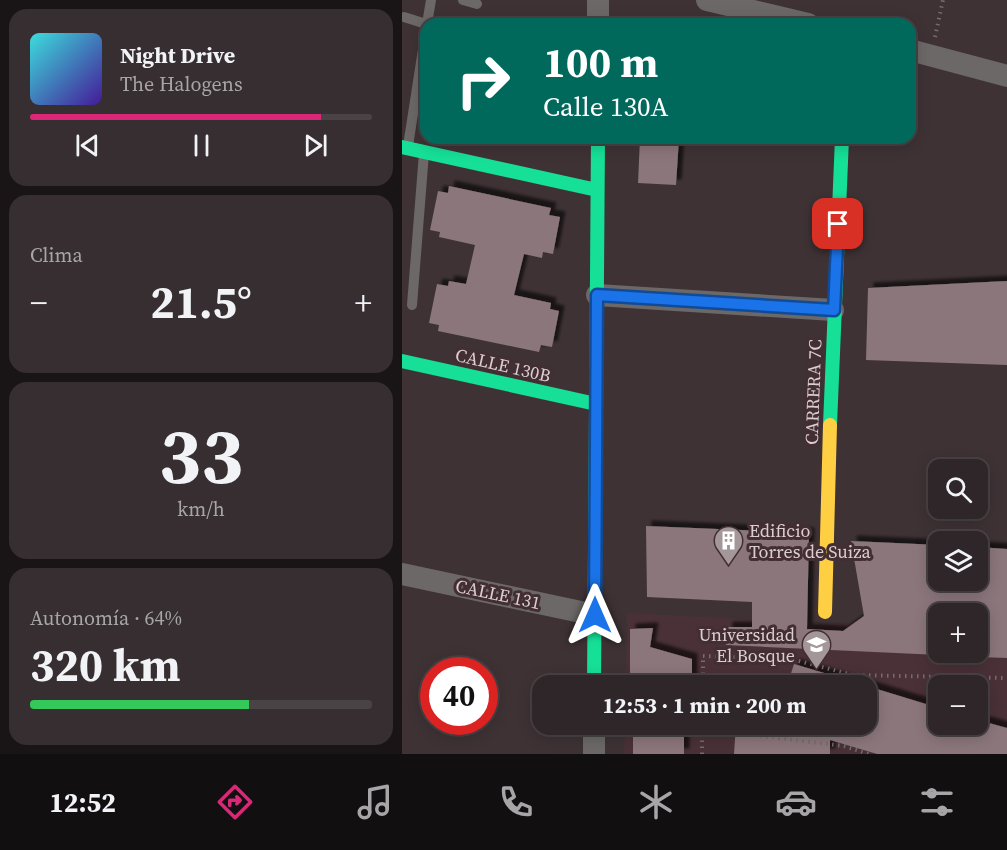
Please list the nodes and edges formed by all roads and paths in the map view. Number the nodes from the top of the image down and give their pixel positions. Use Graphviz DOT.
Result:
graph roads {
  1 [pos="431,0"];
  2 [pos="463,0"];
  3 [pos="598,0"];
  4 [pos="706,0"];
  5 [pos="943,0"];
  6 [pos="477,4"];
  7 [pos="404,17"];
  8 [pos="428,18"];
  9 [pos="598,18"];
  10 [pos="782,18"];
  11 [pos="420,22"];
  12 [pos="934,40"];
  13 [pos="916,52"];
  14 [pos="1007,76"];
  15 [pos="420,96"];
  16 [pos="598,144"];
  17 [pos="842,144"];
  18 [pos="405,147"];
  19 [pos="424,152"];
  20 [pos="597,190"];
  21 [pos="597,295"];
  22 [pos="412,305"];
  23 [pos="834,310"];
  24 [pos="402,361"];
  25 [pos="596,404"];
  26 [pos="402,574"];
  27 [pos="825,612"];
  28 [pos="595,615"];
  29 [pos="594,675"];
  30 [pos="703,675"];
  31 [pos="853,675"];
  32 [pos="877,675"];
  33 [pos="1007,678"];
  34 [pos="594,735"];
  35 [pos="702,735"];
  36 [pos="762,735"];
  37 [pos="844,746"];
  38 [pos="594,754"];
  39 [pos="702,754"];
  40 [pos="844,754"];
  41 [pos="869,754"];
  1 -- 8 [label="lane"];
  2 -- 6 [label="lane"];
  3 -- 9 [label="street"];
  4 -- 10 [label="street"];
  5 -- 12 [label="path"];
  7 -- 11 [label="lane"];
  13 -- 14 [label="street"];
  15 -- 18 [label="lane"];
  16 -- 20 [label="street"];
  17 -- 23 [label="street, CARRERA 7C"];
  18 -- 19 [label="street"];
  19 -- 20 [label="street"];
  19 -- 22 [label="lane"];
  20 -- 21 [label="street"];
  21 -- 23 [label="street"];
  21 -- 25 [label="street"];
  23 -- 27 [label="street, CARRERA 7C"];
  24 -- 25 [label="street, CALLE 130B"];
  25 -- 28 [label="street"];
  26 -- 28 [label="street, CALLE 131"];
  28 -- 29 [label="street"];
  30 -- 31 [label="path"];
  32 -- 33 [label="path"];
  34 -- 38 [label="street"];
  35 -- 39 [label="path"];
  36 -- 37 [label="path"];
  37 -- 40 [label="path"];
  37 -- 41 [label="path"];
}
